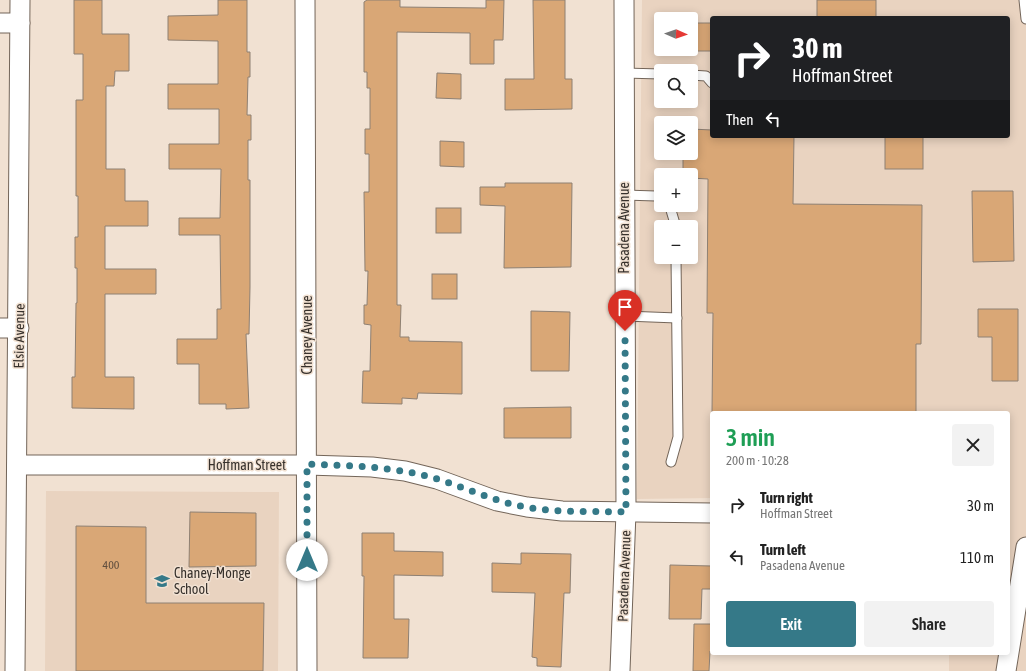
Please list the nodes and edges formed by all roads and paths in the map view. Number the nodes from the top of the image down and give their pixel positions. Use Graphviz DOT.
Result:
graph roads {
  1 [pos="20,0"];
  2 [pos="305,0"];
  3 [pos="624,0"];
  4 [pos="1024,0"];
  5 [pos="1026,19"];
  6 [pos="0,24"];
  7 [pos="20,24"];
  8 [pos="624,73"];
  9 [pos="654,74"];
  10 [pos="698,75"];
  11 [pos="710,81"];
  12 [pos="624,195"];
  13 [pos="654,196"];
  14 [pos="676,264"];
  15 [pos="625,316"];
  16 [pos="677,318"];
  17 [pos="0,328"];
  18 [pos="19,328"];
  19 [pos="671,462"];
  20 [pos="307,464"];
  21 [pos="16,465"];
  22 [pos="8,511"];
  23 [pos="626,512"];
  24 [pos="710,513"];
  25 [pos="1026,547"];
  26 [pos="1010,646"];
  27 [pos="1009,655"];
  28 [pos="15,671"];
  29 [pos="307,671"];
  30 [pos="620,671"];
  31 [pos="1006,671"];
  1 -- 7 [label="street, Elsie Avenue"];
  2 -- 20 [label="street, Chaney Avenue"];
  3 -- 8 [label="street, Pasadena Avenue"];
  4 -- 5 [label="lane"];
  6 -- 7 [label="street"];
  7 -- 18 [label="street, Elsie Avenue"];
  8 -- 9 [label="lane"];
  8 -- 12 [label="street, Pasadena Avenue"];
  10 -- 11 [label="lane"];
  12 -- 13 [label="lane"];
  12 -- 15 [label="street, Pasadena Avenue"];
  14 -- 16 [label="lane"];
  15 -- 16 [label="lane"];
  15 -- 23 [label="street, Pasadena Avenue"];
  16 -- 19 [label="lane"];
  17 -- 18 [label="street"];
  18 -- 21 [label="street, Elsie Avenue"];
  20 -- 21 [label="street, Hoffman Street"];
  20 -- 23 [label="street, Hoffman Street"];
  20 -- 29 [label="street, Chaney Avenue"];
  21 -- 22 [label="street, Elsie Avenue"];
  22 -- 28 [label="street, Elsie Avenue"];
  23 -- 24 [label="street, Hoffman Street"];
  23 -- 30 [label="street, Pasadena Avenue"];
  25 -- 26 [label="street"];
  27 -- 31 [label="street"];
}
